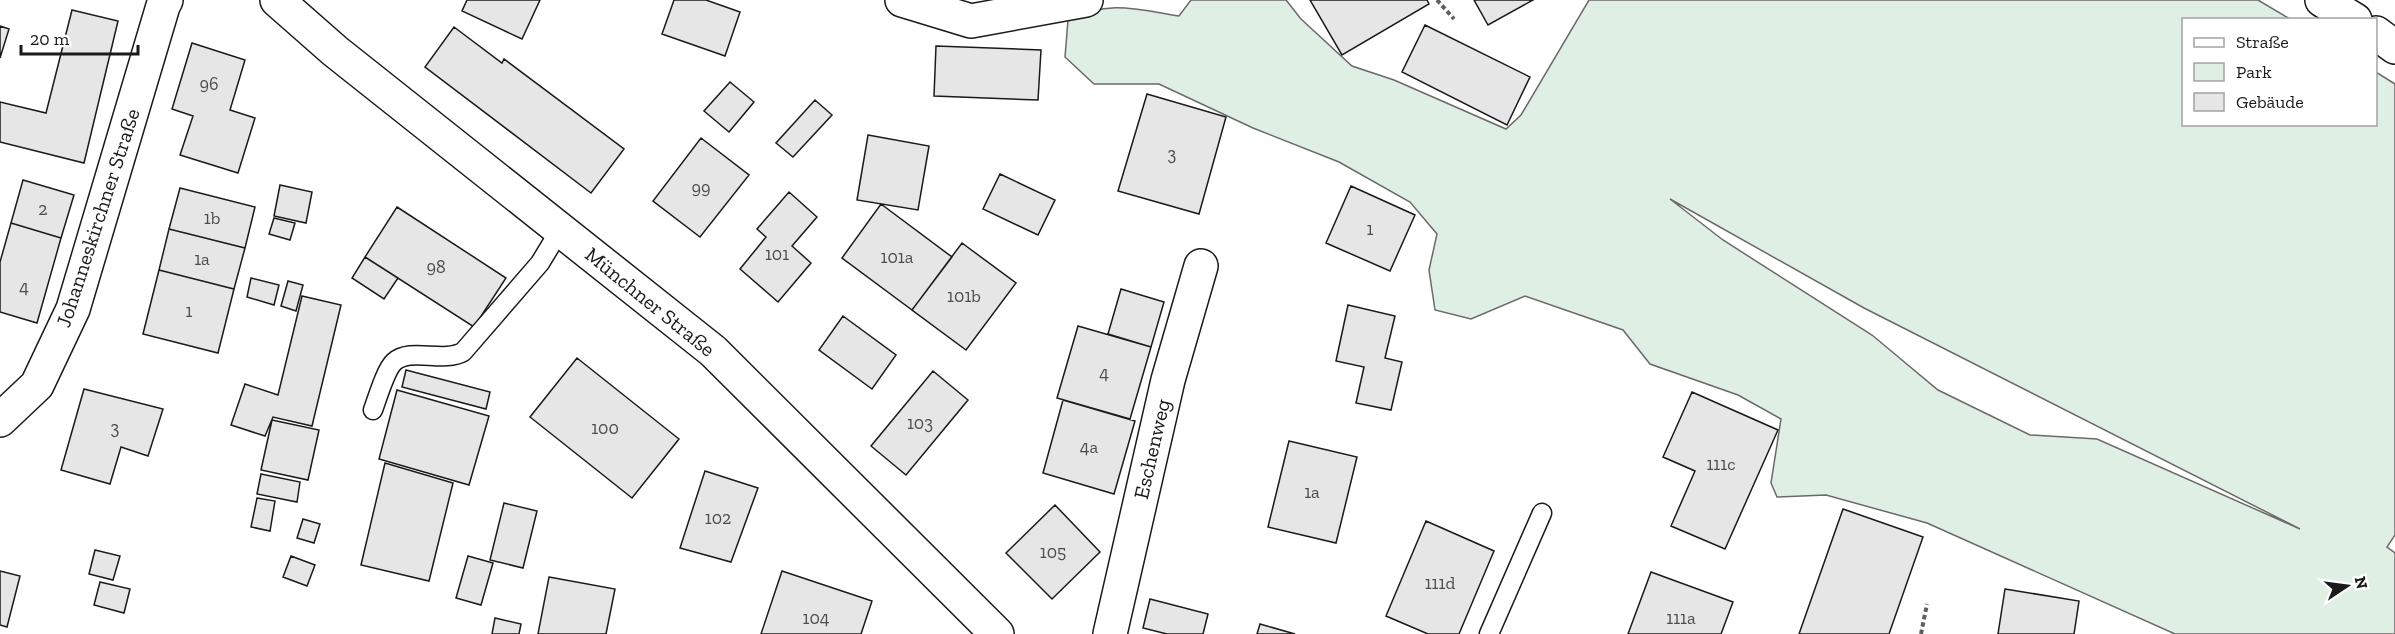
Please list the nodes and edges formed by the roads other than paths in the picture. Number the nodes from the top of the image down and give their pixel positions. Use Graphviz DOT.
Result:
graph roads {
  1 [pos="166,0"];
  2 [pos="277,0"];
  3 [pos="902,0"];
  4 [pos="1085,0"];
  5 [pos="2322,0"];
  6 [pos="2352,18"];
  7 [pos="2377,34"];
  8 [pos="2395,46"];
  9 [pos="560,230"];
  10 [pos="1201,266"];
  11 [pos="373,410"];
  12 [pos="0,420"];
  13 [pos="1542,513"];
  14 [pos="997,634"];
  15 [pos="1110,634"];
  16 [pos="1489,634"];
  1 -- 12 [label="street, Johanneskirchner Straße"];
  2 -- 9 [label="street, Münchner Straße"];
  3 -- 4 [label="street"];
  5 -- 6 [label="street"];
  7 -- 8 [label="street"];
  9 -- 11 [label="lane"];
  9 -- 14 [label="street, Münchner Straße"];
  10 -- 15 [label="street, Eschenweg"];
  13 -- 16 [label="lane"];
}
